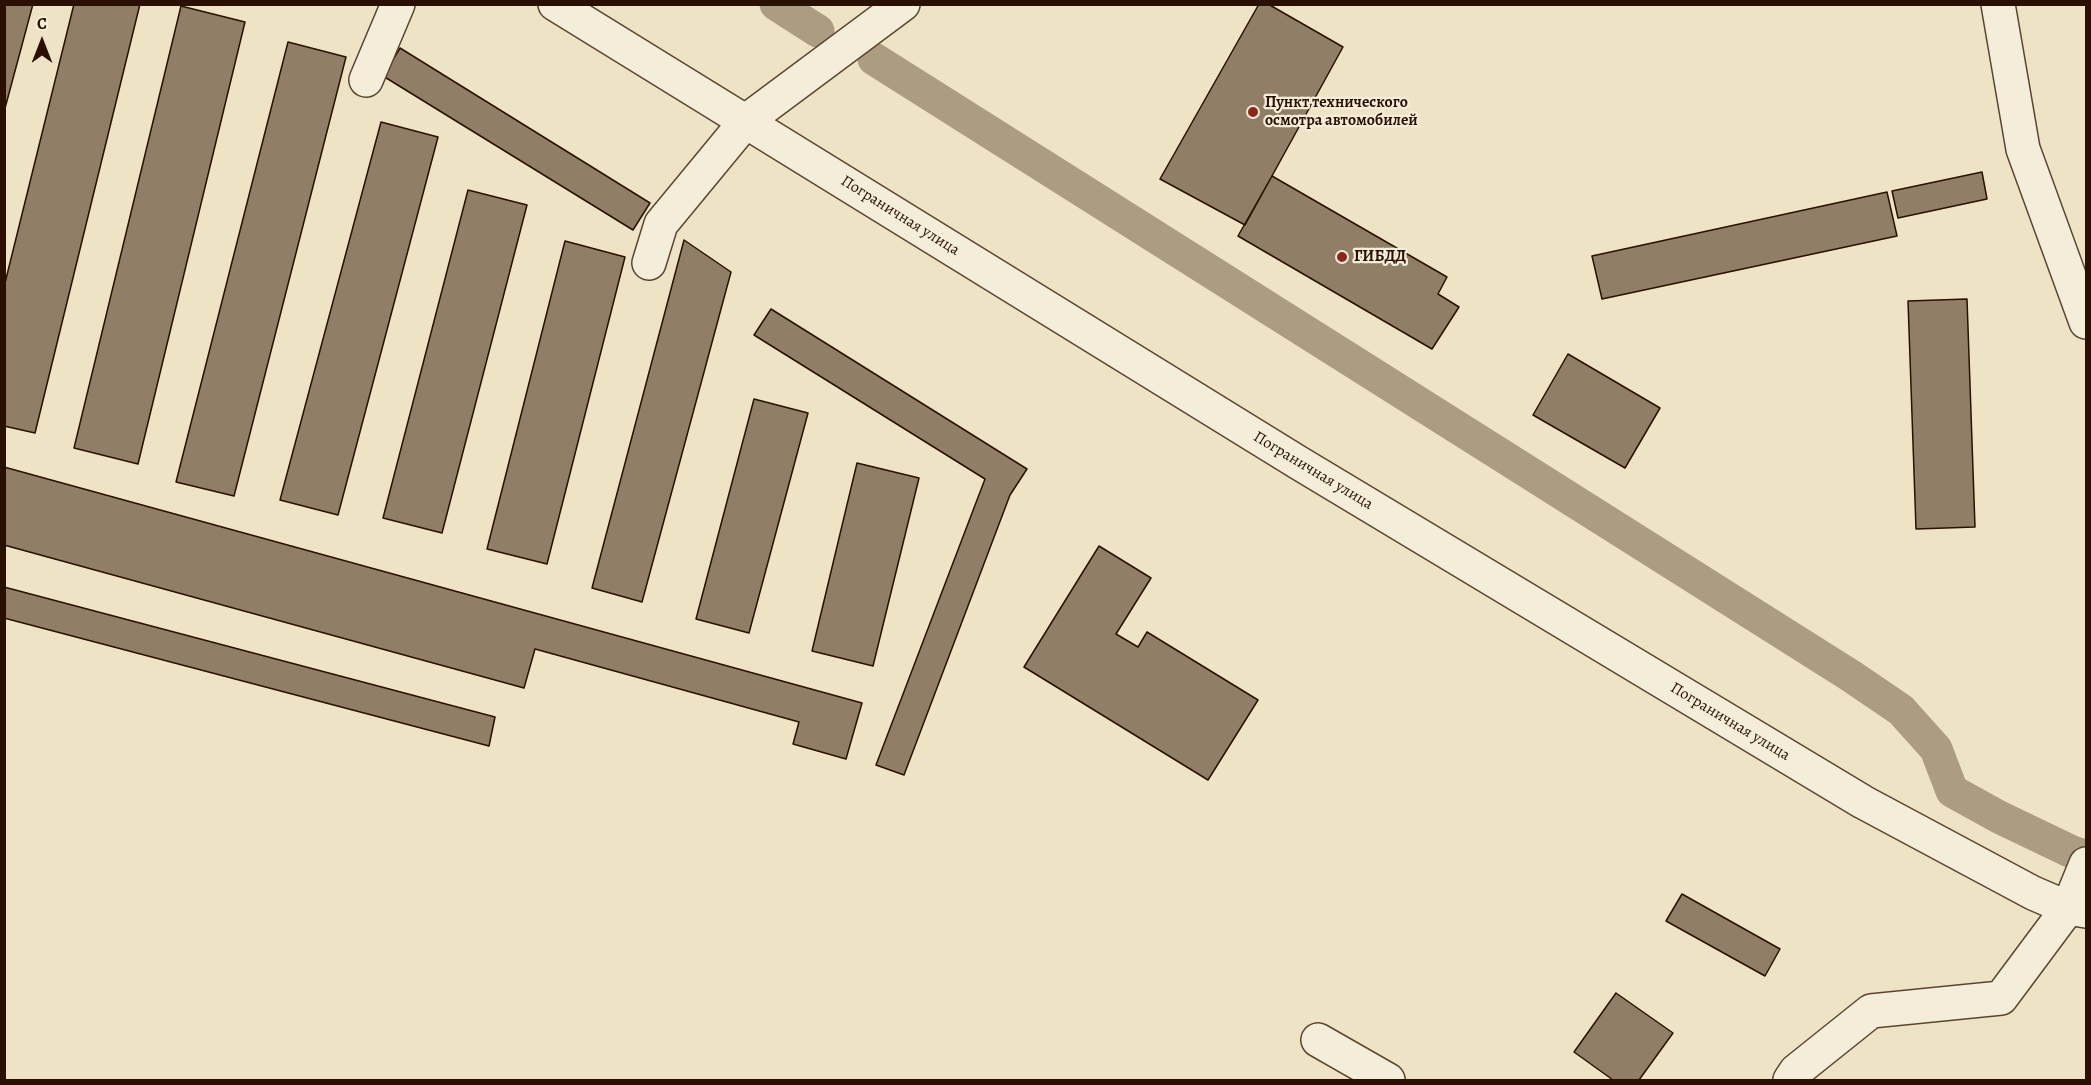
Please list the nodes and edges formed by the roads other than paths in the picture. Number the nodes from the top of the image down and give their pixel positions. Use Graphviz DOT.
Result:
graph roads {
  1 [pos="398,4"];
  2 [pos="555,4"];
  3 [pos="903,4"];
  4 [pos="1998,4"];
  5 [pos="366,80"];
  6 [pos="746,122"];
  7 [pos="650,263"];
  8 [pos="2086,322"];
  9 [pos="2085,868"];
  10 [pos="2077,909"];
  11 [pos="1318,1040"];
  12 [pos="1388,1080"];
  13 [pos="1790,1080"];
  1 -- 5 [label="street"];
  2 -- 6 [label="street, Пограничная улица"];
  3 -- 6 [label="street"];
  4 -- 8 [label="street"];
  6 -- 7 [label="street"];
  6 -- 10 [label="street, Пограничная улица"];
  9 -- 10 [label="street"];
  10 -- 13 [label="street"];
  11 -- 12 [label="street"];
}
